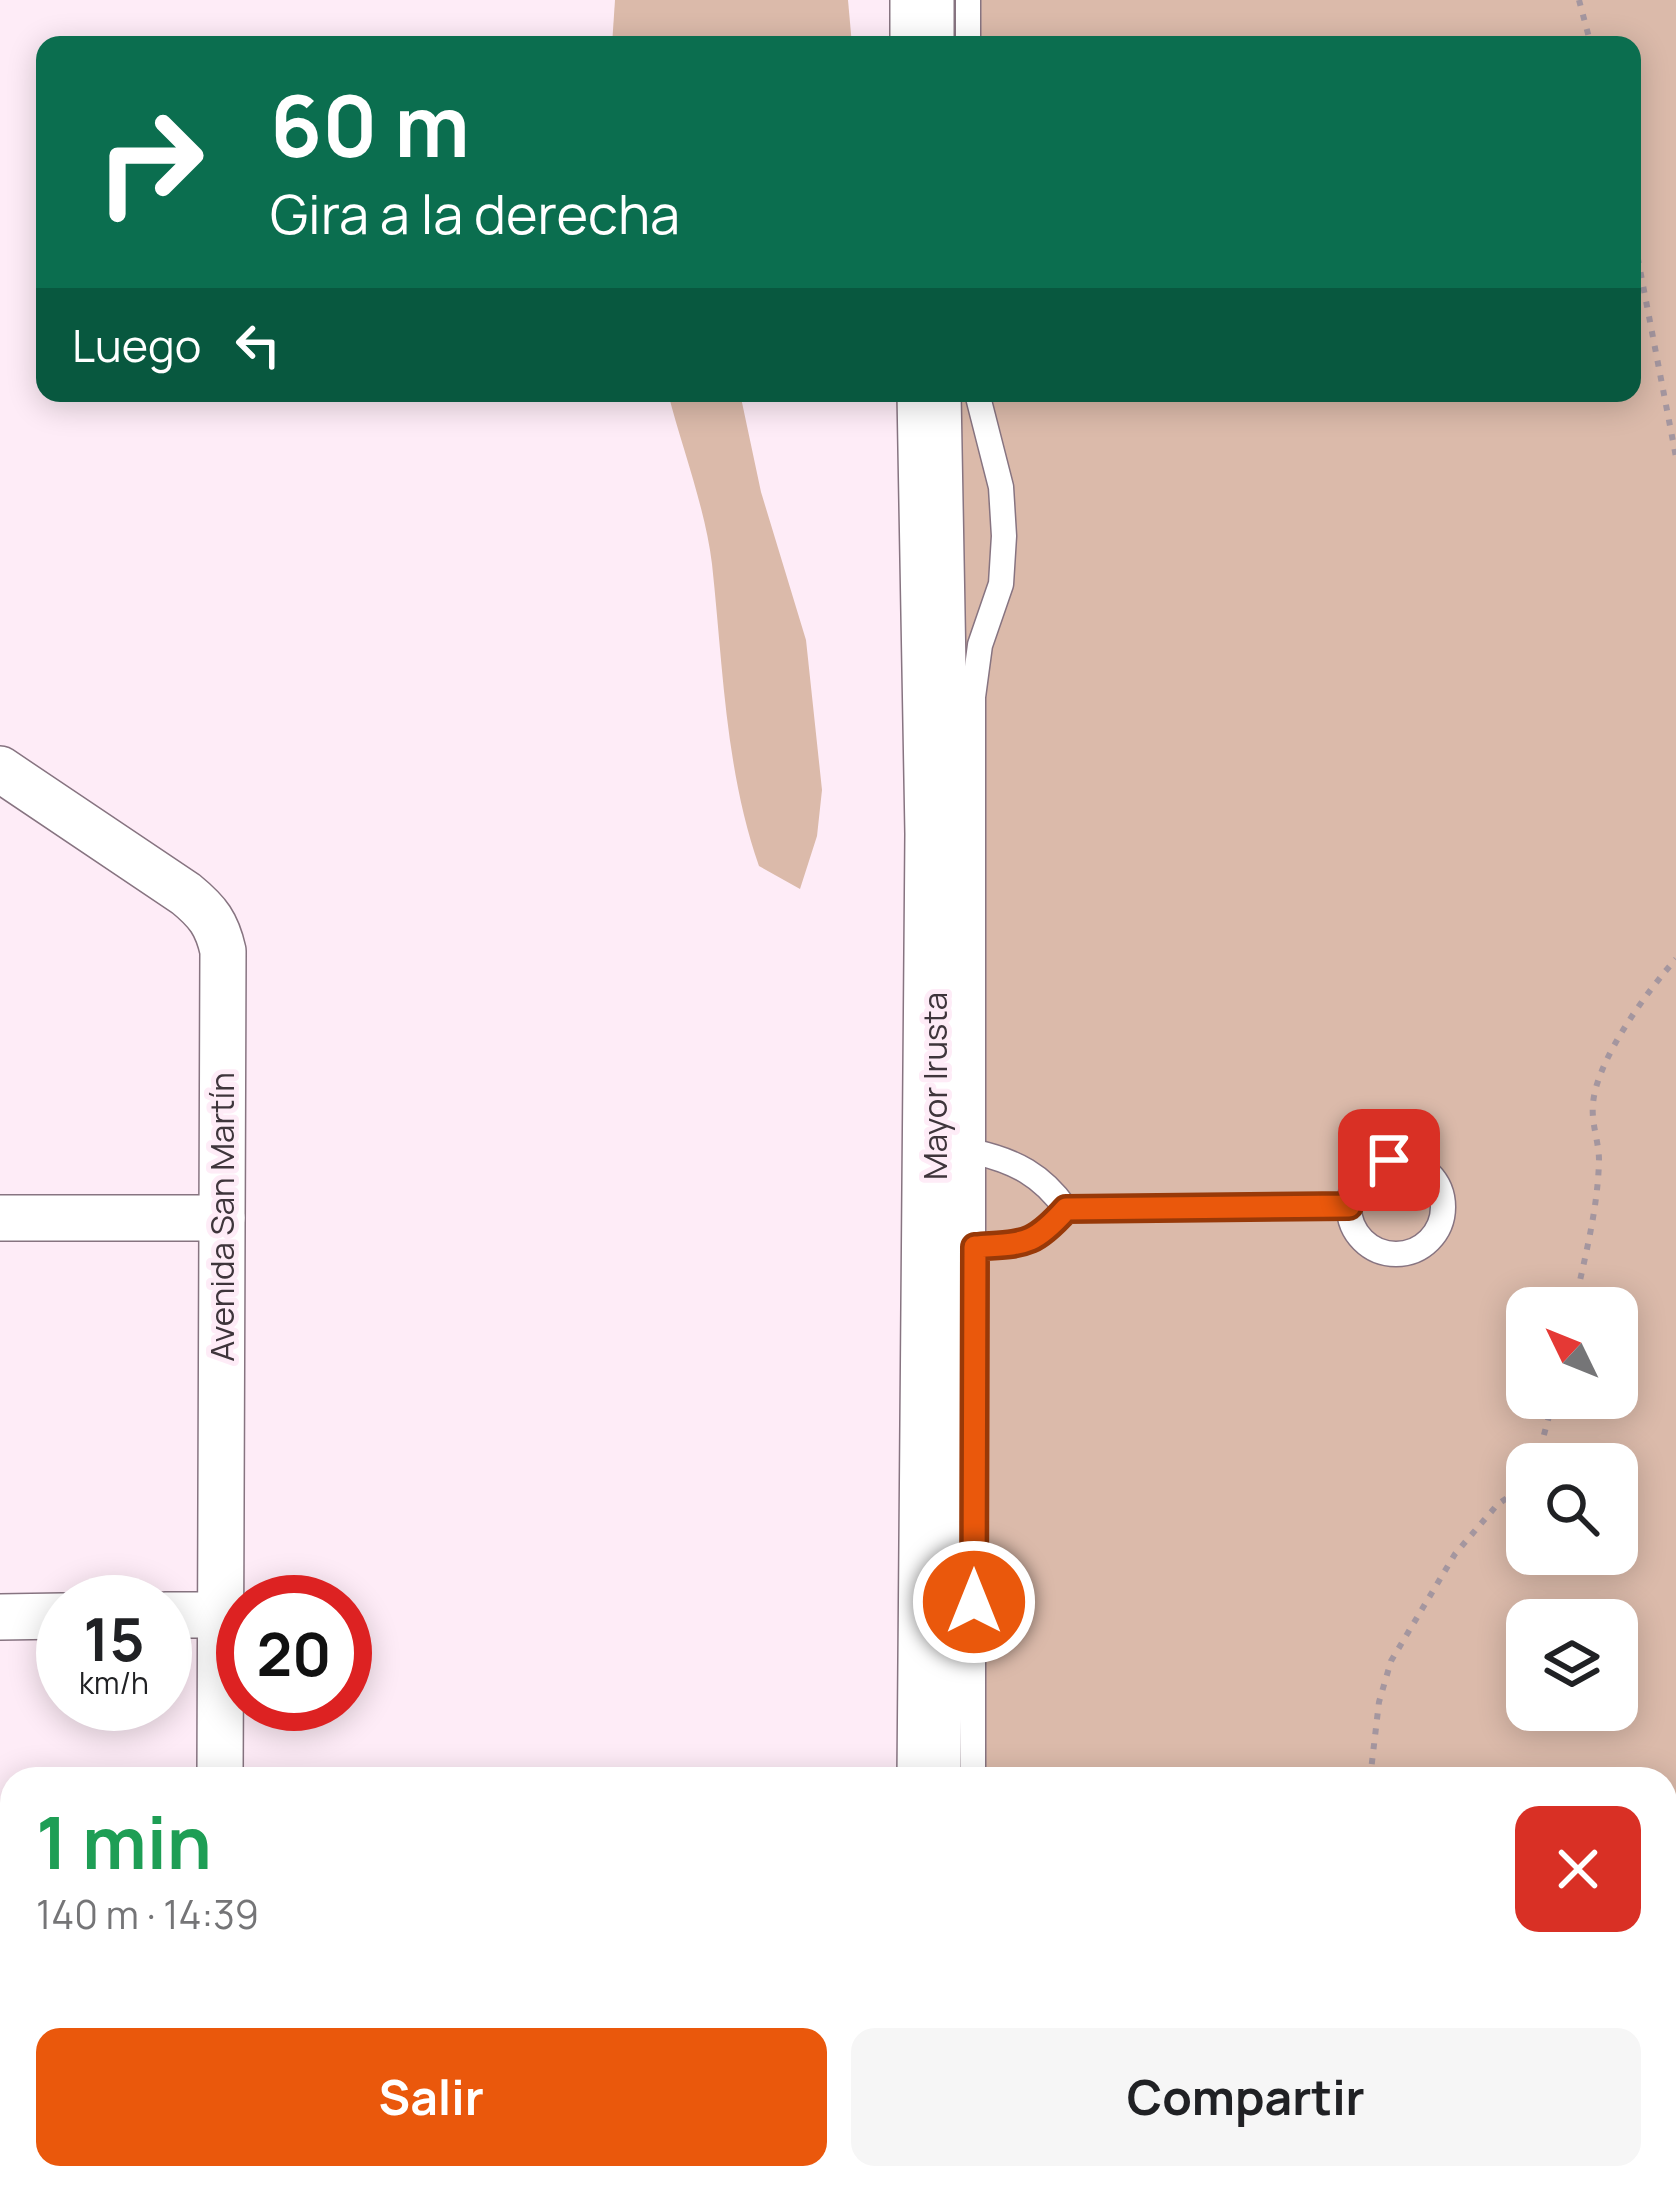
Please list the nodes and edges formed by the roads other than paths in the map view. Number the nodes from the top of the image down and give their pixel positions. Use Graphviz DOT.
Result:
graph roads {
  1 [pos="922,0"];
  2 [pos="968,0"];
  3 [pos="922,36"];
  4 [pos="968,36"];
  5 [pos="929,402"];
  6 [pos="979,402"];
  7 [pos="0,769"];
  8 [pos="975,1152"];
  9 [pos="1349,1206"];
  10 [pos="1066,1209"];
  11 [pos="0,1218"];
  12 [pos="222,1218"];
  13 [pos="975,1247"];
  14 [pos="220,1575"];
  15 [pos="36,1616"];
  16 [pos="0,1617"];
  17 [pos="220,1731"];
  18 [pos="220,1767"];
  19 [pos="929,1767"];
  20 [pos="974,1767"];
  1 -- 3 [label="main road"];
  2 -- 4 [label="lane"];
  5 -- 19 [label="main road, Mayor Irusta"];
  6 -- 8 [label="lane"];
  7 -- 12 [label="street, Avenida San Martín"];
  8 -- 10 [label="lane"];
  8 -- 13 [label="lane"];
  9 -- 10 [label="lane"];
  10 -- 13 [label="lane"];
  11 -- 12 [label="street"];
  12 -- 14 [label="street, Avenida San Martín"];
  13 -- 20 [label="lane"];
  15 -- 16 [label="street"];
  17 -- 18 [label="street, Avenida San Martín"];
}
